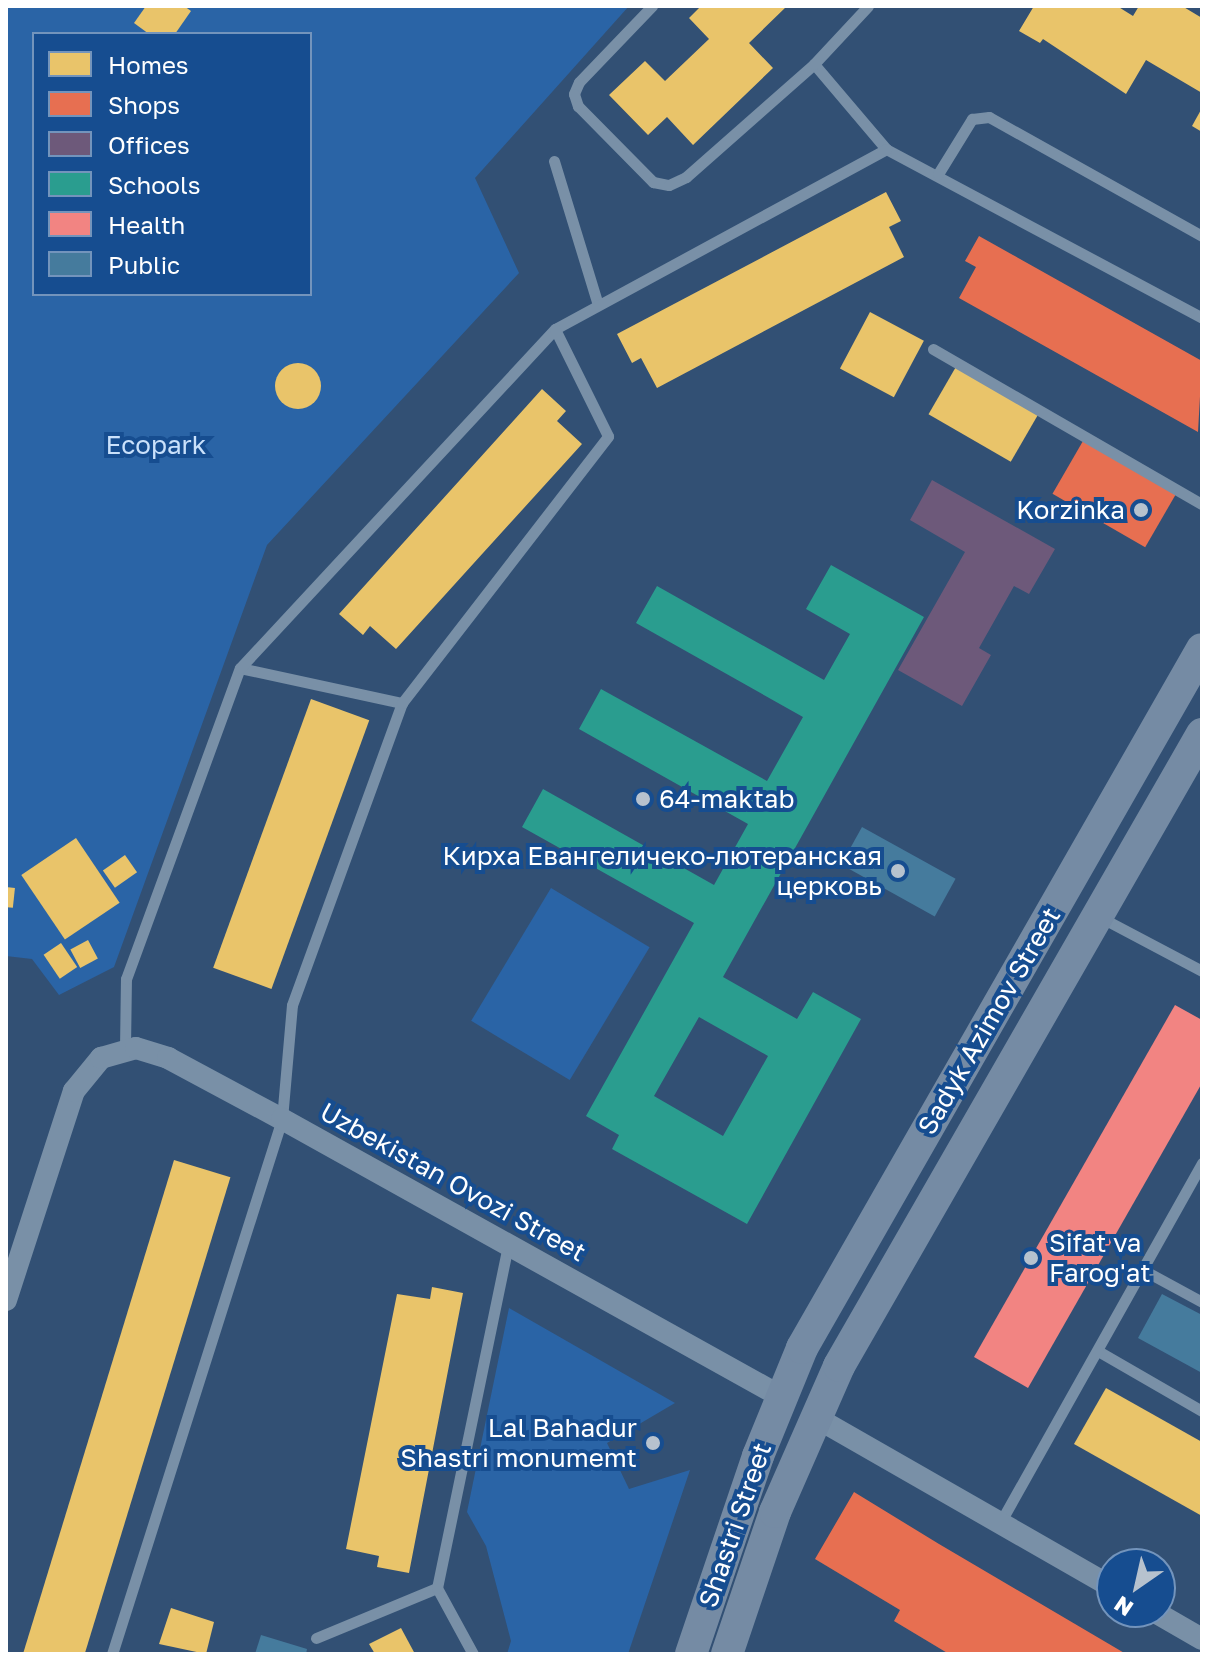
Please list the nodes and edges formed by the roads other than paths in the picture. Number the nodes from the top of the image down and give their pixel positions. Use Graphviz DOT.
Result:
graph roads {
  1 [pos="652,6"];
  2 [pos="868,6"];
  3 [pos="814,64"];
  4 [pos="886,149"];
  5 [pos="554,161"];
  6 [pos="938,174"];
  7 [pos="1202,236"];
  8 [pos="597,302"];
  9 [pos="1202,318"];
  10 [pos="555,329"];
  11 [pos="933,349"];
  12 [pos="1202,504"];
  13 [pos="1202,649"];
  14 [pos="240,668"];
  15 [pos="402,703"];
  16 [pos="1202,734"];
  17 [pos="1098,916"];
  18 [pos="1202,971"];
  19 [pos="125,1048"];
  20 [pos="282,1119"];
  21 [pos="1202,1163"];
  22 [pos="508,1245"];
  23 [pos="1145,1271"];
  24 [pos="6,1300"];
  25 [pos="1202,1302"];
  26 [pos="1098,1351"];
  27 [pos="780,1396"];
  28 [pos="1202,1411"];
  29 [pos="815,1417"];
  30 [pos="1000,1523"];
  31 [pos="1096,1578"];
  32 [pos="437,1588"];
  33 [pos="1176,1624"];
  34 [pos="316,1638"];
  35 [pos="1202,1639"];
  36 [pos="112,1654"];
  37 [pos="473,1654"];
  38 [pos="691,1654"];
  39 [pos="727,1654"];
  1 -- 3 [label="lane"];
  2 -- 3 [label="lane"];
  3 -- 4 [label="lane"];
  4 -- 6 [label="lane"];
  4 -- 8 [label="lane"];
  5 -- 8 [label="lane"];
  6 -- 7 [label="lane"];
  6 -- 9 [label="lane"];
  8 -- 10 [label="lane"];
  10 -- 14 [label="lane"];
  10 -- 15 [label="lane"];
  11 -- 12 [label="lane"];
  13 -- 27 [label="main road, Sadyk Azimov Street"];
  14 -- 15 [label="lane"];
  14 -- 19 [label="lane"];
  15 -- 20 [label="lane"];
  16 -- 17 [label="main road, Sadyk Azimov Street"];
  17 -- 18 [label="lane"];
  17 -- 29 [label="main road, Sadyk Azimov Street"];
  19 -- 20 [label="street, Uzbekistan Ovozi Street"];
  19 -- 24 [label="street"];
  20 -- 22 [label="street, Uzbekistan Ovozi Street"];
  20 -- 36 [label="lane"];
  21 -- 23 [label="lane"];
  22 -- 27 [label="street, Uzbekistan Ovozi Street"];
  22 -- 32 [label="lane"];
  23 -- 25 [label="lane"];
  23 -- 26 [label="lane"];
  26 -- 28 [label="lane"];
  26 -- 30 [label="lane"];
  27 -- 29 [label="main road"];
  27 -- 38 [label="main road, Shastri Street"];
  29 -- 30 [label="street"];
  29 -- 39 [label="main road, Shastri Street"];
  30 -- 31 [label="street"];
  32 -- 34 [label="lane"];
  32 -- 37 [label="lane"];
  33 -- 35 [label="street"];
}
